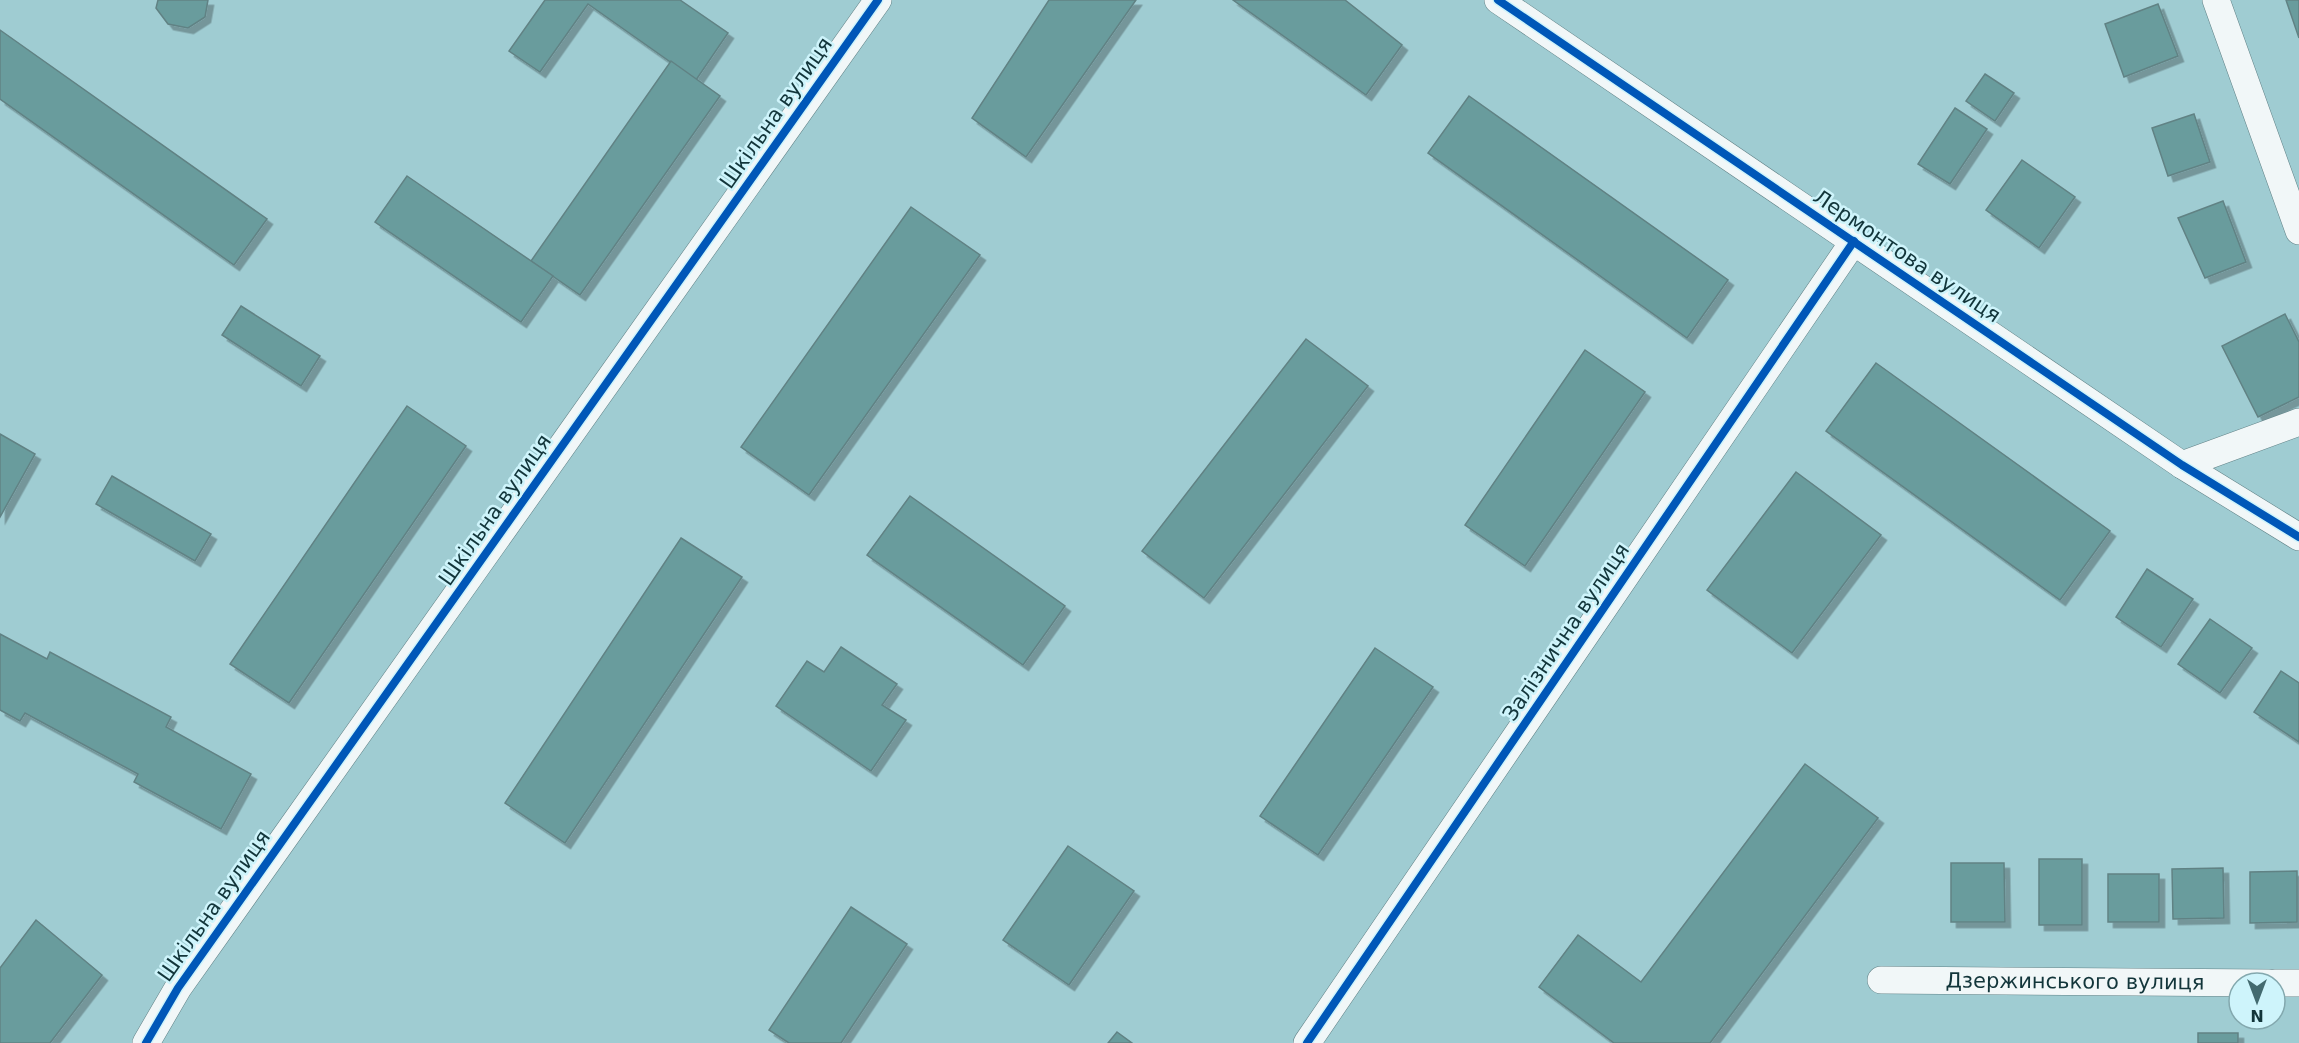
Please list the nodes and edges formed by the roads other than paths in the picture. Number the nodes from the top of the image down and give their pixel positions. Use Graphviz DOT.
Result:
graph roads {
  1 [pos="878,0"];
  2 [pos="1498,0"];
  3 [pos="2216,0"];
  4 [pos="2299,231"];
  5 [pos="1854,241"];
  6 [pos="2299,422"];
  7 [pos="2182,465"];
  8 [pos="2299,537"];
  9 [pos="1881,980"];
  10 [pos="2227,983"];
  11 [pos="146,1043"];
  12 [pos="1307,1043"];
  1 -- 11 [label="street, Шкільна вулиця"];
  2 -- 5 [label="street, Лермонтова вулиця"];
  3 -- 4 [label="street"];
  5 -- 7 [label="street, Лермонтова вулиця"];
  5 -- 12 [label="street, Залізнична вулиця"];
  6 -- 7 [label="street"];
  7 -- 8 [label="street, Лермонтова вулиця"];
  9 -- 10 [label="street, Дзержинського вулиця"];
}
